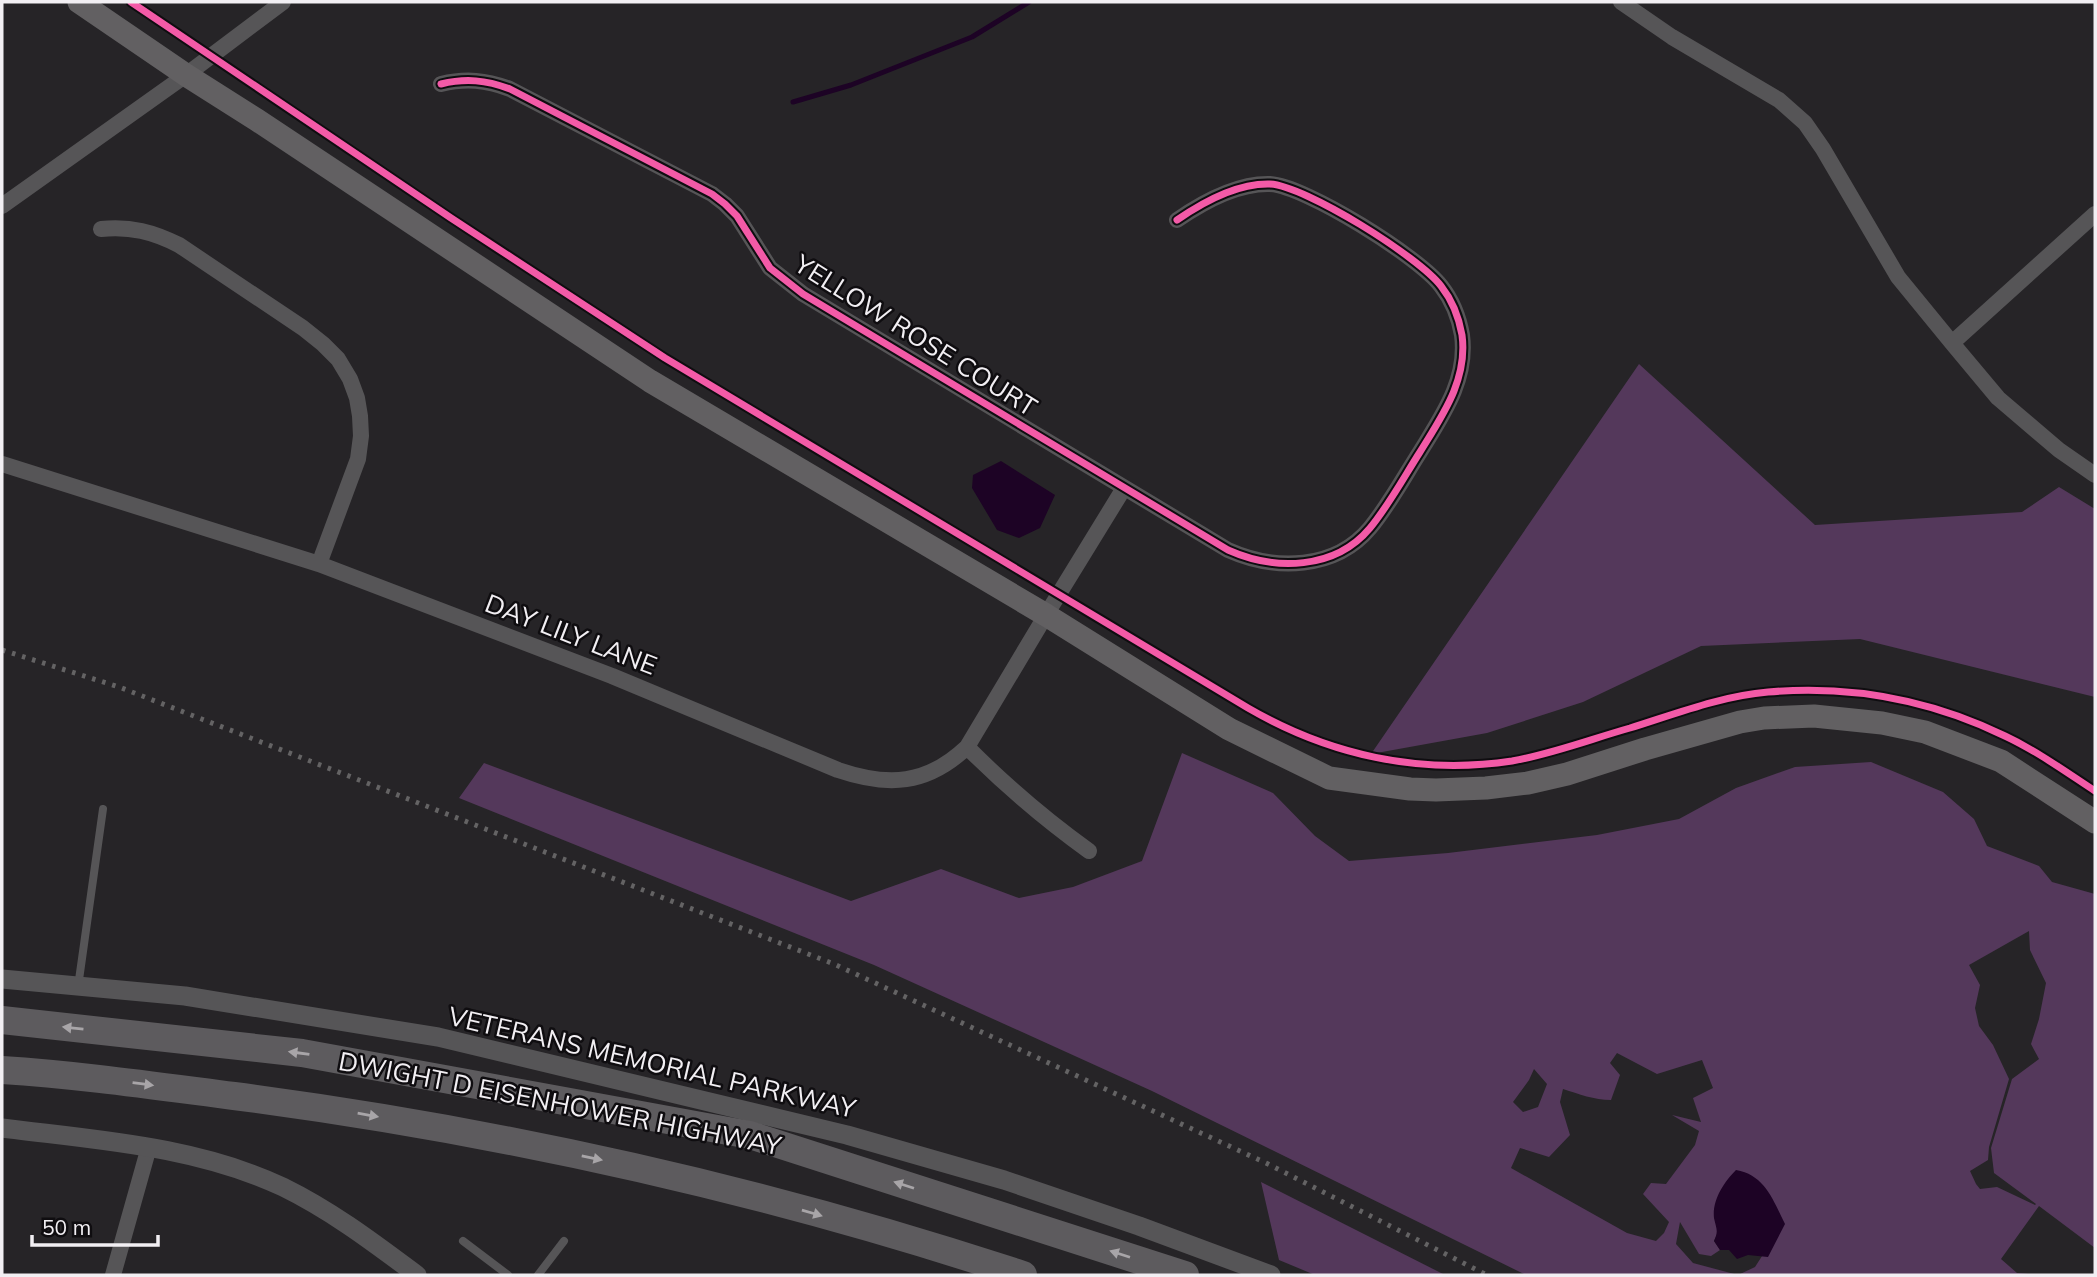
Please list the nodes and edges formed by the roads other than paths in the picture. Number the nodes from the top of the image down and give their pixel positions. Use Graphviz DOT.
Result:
graph roads {
  1 [pos="79,2"];
  2 [pos="283,2"];
  3 [pos="1620,2"];
  4 [pos="186,75"];
  5 [pos="441,84"];
  6 [pos="2,206"];
  7 [pos="2095,214"];
  8 [pos="1177,220"];
  9 [pos="102,229"];
  10 [pos="1952,343"];
  11 [pos="2,464"];
  12 [pos="2095,475"];
  13 [pos="1124,488"];
  14 [pos="319,564"];
  15 [pos="1045,615"];
  16 [pos="967,747"];
  17 [pos="103,809"];
  18 [pos="2095,822"];
  19 [pos="1089,850"];
  20 [pos="2,979"];
  21 [pos="78,986"];
  22 [pos="2,1020"];
  23 [pos="2,1070"];
  24 [pos="2,1128"];
  25 [pos="149,1147"];
  26 [pos="463,1241"];
  27 [pos="564,1241"];
  28 [pos="113,1275"];
  29 [pos="417,1275"];
  30 [pos="508,1275"];
  31 [pos="538,1275"];
  32 [pos="1023,1275"];
  33 [pos="1185,1275"];
  34 [pos="1271,1275"];
  1 -- 4 [label="main road"];
  2 -- 4 [label="street"];
  3 -- 10 [label="street"];
  4 -- 6 [label="street"];
  4 -- 15 [label="main road"];
  5 -- 13 [label="street, YELLOW ROSE COURT"];
  7 -- 10 [label="street"];
  8 -- 13 [label="street, YELLOW ROSE COURT"];
  9 -- 14 [label="street"];
  10 -- 12 [label="street"];
  11 -- 14 [label="street, DAY LILY LANE"];
  13 -- 15 [label="street, DAY LILY LANE"];
  14 -- 16 [label="street, DAY LILY LANE"];
  15 -- 16 [label="street, DAY LILY LANE"];
  15 -- 18 [label="main road"];
  16 -- 19 [label="street"];
  17 -- 21 [label="lane"];
  20 -- 21 [label="street, VETERANS MEMORIAL PARKWAY"];
  21 -- 34 [label="street, VETERANS MEMORIAL PARKWAY"];
  33 -- 22 [label="highway, DWIGHT D EISENHOWER HIGHWAY, one-way"];
  23 -- 32 [label="highway, DWIGHT D EISENHOWER HIGHWAY, one-way"];
  24 -- 25 [label="street"];
  25 -- 28 [label="street"];
  25 -- 29 [label="street"];
  26 -- 30 [label="lane"];
  27 -- 31 [label="lane"];
}
